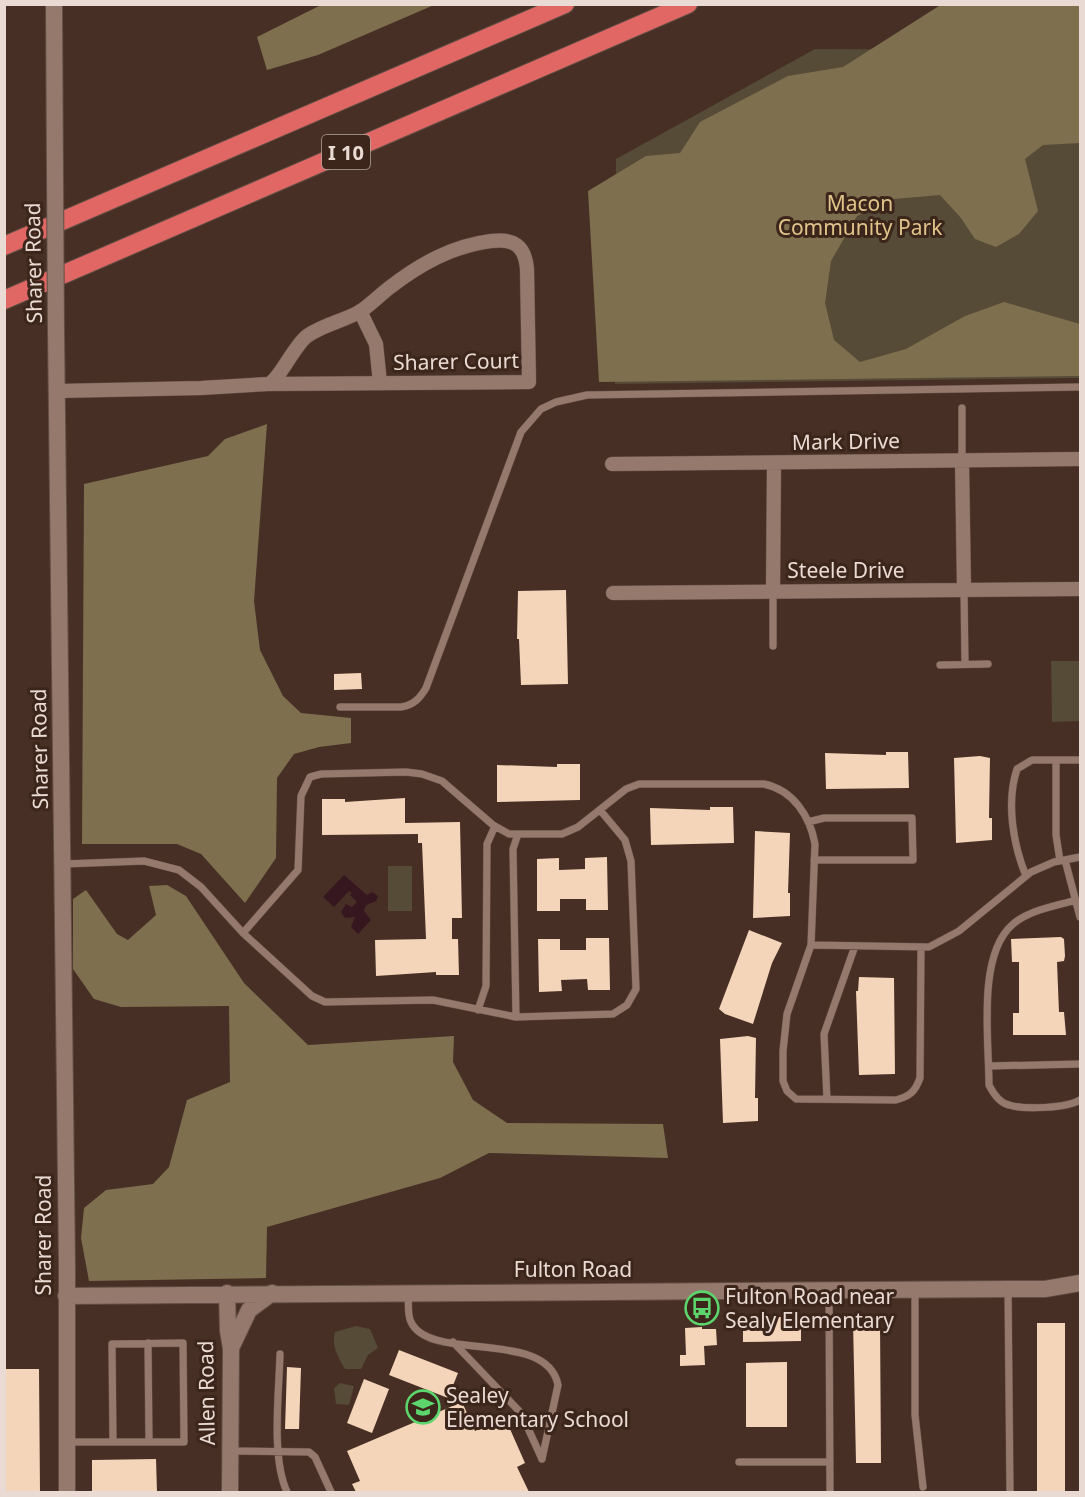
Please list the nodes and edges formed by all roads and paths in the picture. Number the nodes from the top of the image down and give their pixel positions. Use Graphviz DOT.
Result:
graph roads {
  1 [pos="54,4"];
  2 [pos="565,4"];
  3 [pos="688,4"];
  4 [pos="4,246"];
  5 [pos="4,300"];
  6 [pos="360,311"];
  7 [pos="380,383"];
  8 [pos="268,384"];
  9 [pos="1080,387"];
  10 [pos="58,391"];
  11 [pos="962,408"];
  12 [pos="1080,459"];
  13 [pos="962,460"];
  14 [pos="774,462"];
  15 [pos="612,464"];
  16 [pos="1080,589"];
  17 [pos="964,590"];
  18 [pos="773,592"];
  19 [pos="613,593"];
  20 [pos="773,646"];
  21 [pos="965,664"];
  22 [pos="988,664"];
  23 [pos="940,665"];
  24 [pos="340,707"];
  25 [pos="1056,760"];
  26 [pos="1080,760"];
  27 [pos="600,810"];
  28 [pos="808,822"];
  29 [pos="495,826"];
  30 [pos="518,834"];
  31 [pos="1080,857"];
  32 [pos="814,860"];
  33 [pos="1062,860"];
  34 [pos="62,864"];
  35 [pos="1026,876"];
  36 [pos="1076,900"];
  37 [pos="1080,917"];
  38 [pos="243,933"];
  39 [pos="811,945"];
  40 [pos="855,946"];
  41 [pos="921,947"];
  42 [pos="478,1010"];
  43 [pos="516,1017"];
  44 [pos="1080,1064"];
  45 [pos="989,1066"];
  46 [pos="827,1099"];
  47 [pos="1080,1100"];
  48 [pos="1080,1283"];
  49 [pos="915,1289"];
  50 [pos="1008,1289"];
  51 [pos="829,1290"];
  52 [pos="408,1292"];
  53 [pos="227,1293"];
  54 [pos="272,1293"];
  55 [pos="66,1296"];
  56 [pos="453,1342"];
  57 [pos="148,1343"];
  58 [pos="231,1348"];
  59 [pos="280,1354"];
  60 [pos="66,1442"];
  61 [pos="113,1442"];
  62 [pos="149,1442"];
  63 [pos="230,1451"];
  64 [pos="279,1451"];
  65 [pos="739,1462"];
  66 [pos="830,1462"];
  67 [pos="923,1487"];
  68 [pos="66,1492"];
  69 [pos="230,1492"];
  70 [pos="287,1492"];
  71 [pos="331,1492"];
  72 [pos="830,1492"];
  73 [pos="1010,1492"];
  1 -- 10 [label="street, Sharer Road, bridge"];
  2 -- 4 [label="highway, I 10"];
  3 -- 5 [label="highway, I 10"];
  6 -- 7 [label="street"];
  6 -- 7 [label="street, Sharer Court"];
  6 -- 8 [label="street, Sharer Court"];
  7 -- 8 [label="street, Sharer Court"];
  8 -- 10 [label="street, Sharer Court"];
  9 -- 24 [label="lane"];
  10 -- 34 [label="street, Sharer Road"];
  11 -- 13 [label="lane"];
  12 -- 13 [label="street, Mark Drive"];
  13 -- 14 [label="street, Mark Drive"];
  13 -- 17 [label="street"];
  14 -- 15 [label="street, Mark Drive"];
  14 -- 18 [label="street"];
  16 -- 17 [label="street, Steele Drive"];
  17 -- 18 [label="street, Steele Drive"];
  17 -- 21 [label="lane"];
  18 -- 19 [label="street, Steele Drive"];
  18 -- 20 [label="lane"];
  21 -- 22 [label="lane"];
  21 -- 23 [label="lane"];
  25 -- 26 [label="lane"];
  25 -- 33 [label="lane"];
  25 -- 35 [label="lane"];
  27 -- 28 [label="lane"];
  27 -- 30 [label="lane"];
  27 -- 43 [label="lane"];
  28 -- 32 [label="lane"];
  28 -- 32 [label="lane"];
  29 -- 30 [label="lane"];
  29 -- 38 [label="lane"];
  29 -- 42 [label="lane"];
  30 -- 43 [label="lane"];
  31 -- 33 [label="lane"];
  32 -- 39 [label="lane"];
  33 -- 35 [label="lane"];
  33 -- 36 [label="lane"];
  34 -- 38 [label="lane"];
  34 -- 55 [label="street, Sharer Road"];
  35 -- 41 [label="lane"];
  36 -- 37 [label="lane"];
  36 -- 45 [label="lane"];
  38 -- 42 [label="lane"];
  39 -- 40 [label="lane"];
  39 -- 46 [label="lane"];
  40 -- 41 [label="lane"];
  40 -- 46 [label="lane"];
  41 -- 46 [label="lane"];
  42 -- 43 [label="lane"];
  44 -- 45 [label="lane"];
  45 -- 47 [label="lane"];
  48 -- 50 [label="street, Fulton Road"];
  49 -- 50 [label="street, Fulton Road"];
  49 -- 51 [label="street, Fulton Road"];
  49 -- 67 [label="lane"];
  50 -- 73 [label="lane"];
  51 -- 52 [label="street, Fulton Road"];
  51 -- 66 [label="lane"];
  52 -- 54 [label="street, Fulton Road"];
  52 -- 56 [label="lane"];
  53 -- 54 [label="street, Fulton Road"];
  53 -- 55 [label="street, Fulton Road"];
  53 -- 58 [label="street, Allen Road"];
  54 -- 58 [label="street"];
  55 -- 60 [label="street, Sharer Road"];
  56 -- 56 [label="lane"];
  57 -- 61 [label="lane"];
  57 -- 62 [label="lane"];
  57 -- 62 [label="lane"];
  58 -- 63 [label="street, Allen Road"];
  59 -- 64 [label="lane"];
  60 -- 61 [label="lane"];
  60 -- 68 [label="street, Sharer Road"];
  61 -- 62 [label="lane"];
  63 -- 64 [label="lane"];
  63 -- 69 [label="street, Allen Road"];
  64 -- 70 [label="lane"];
  64 -- 71 [label="lane"];
  65 -- 66 [label="lane"];
  66 -- 72 [label="lane"];
}
